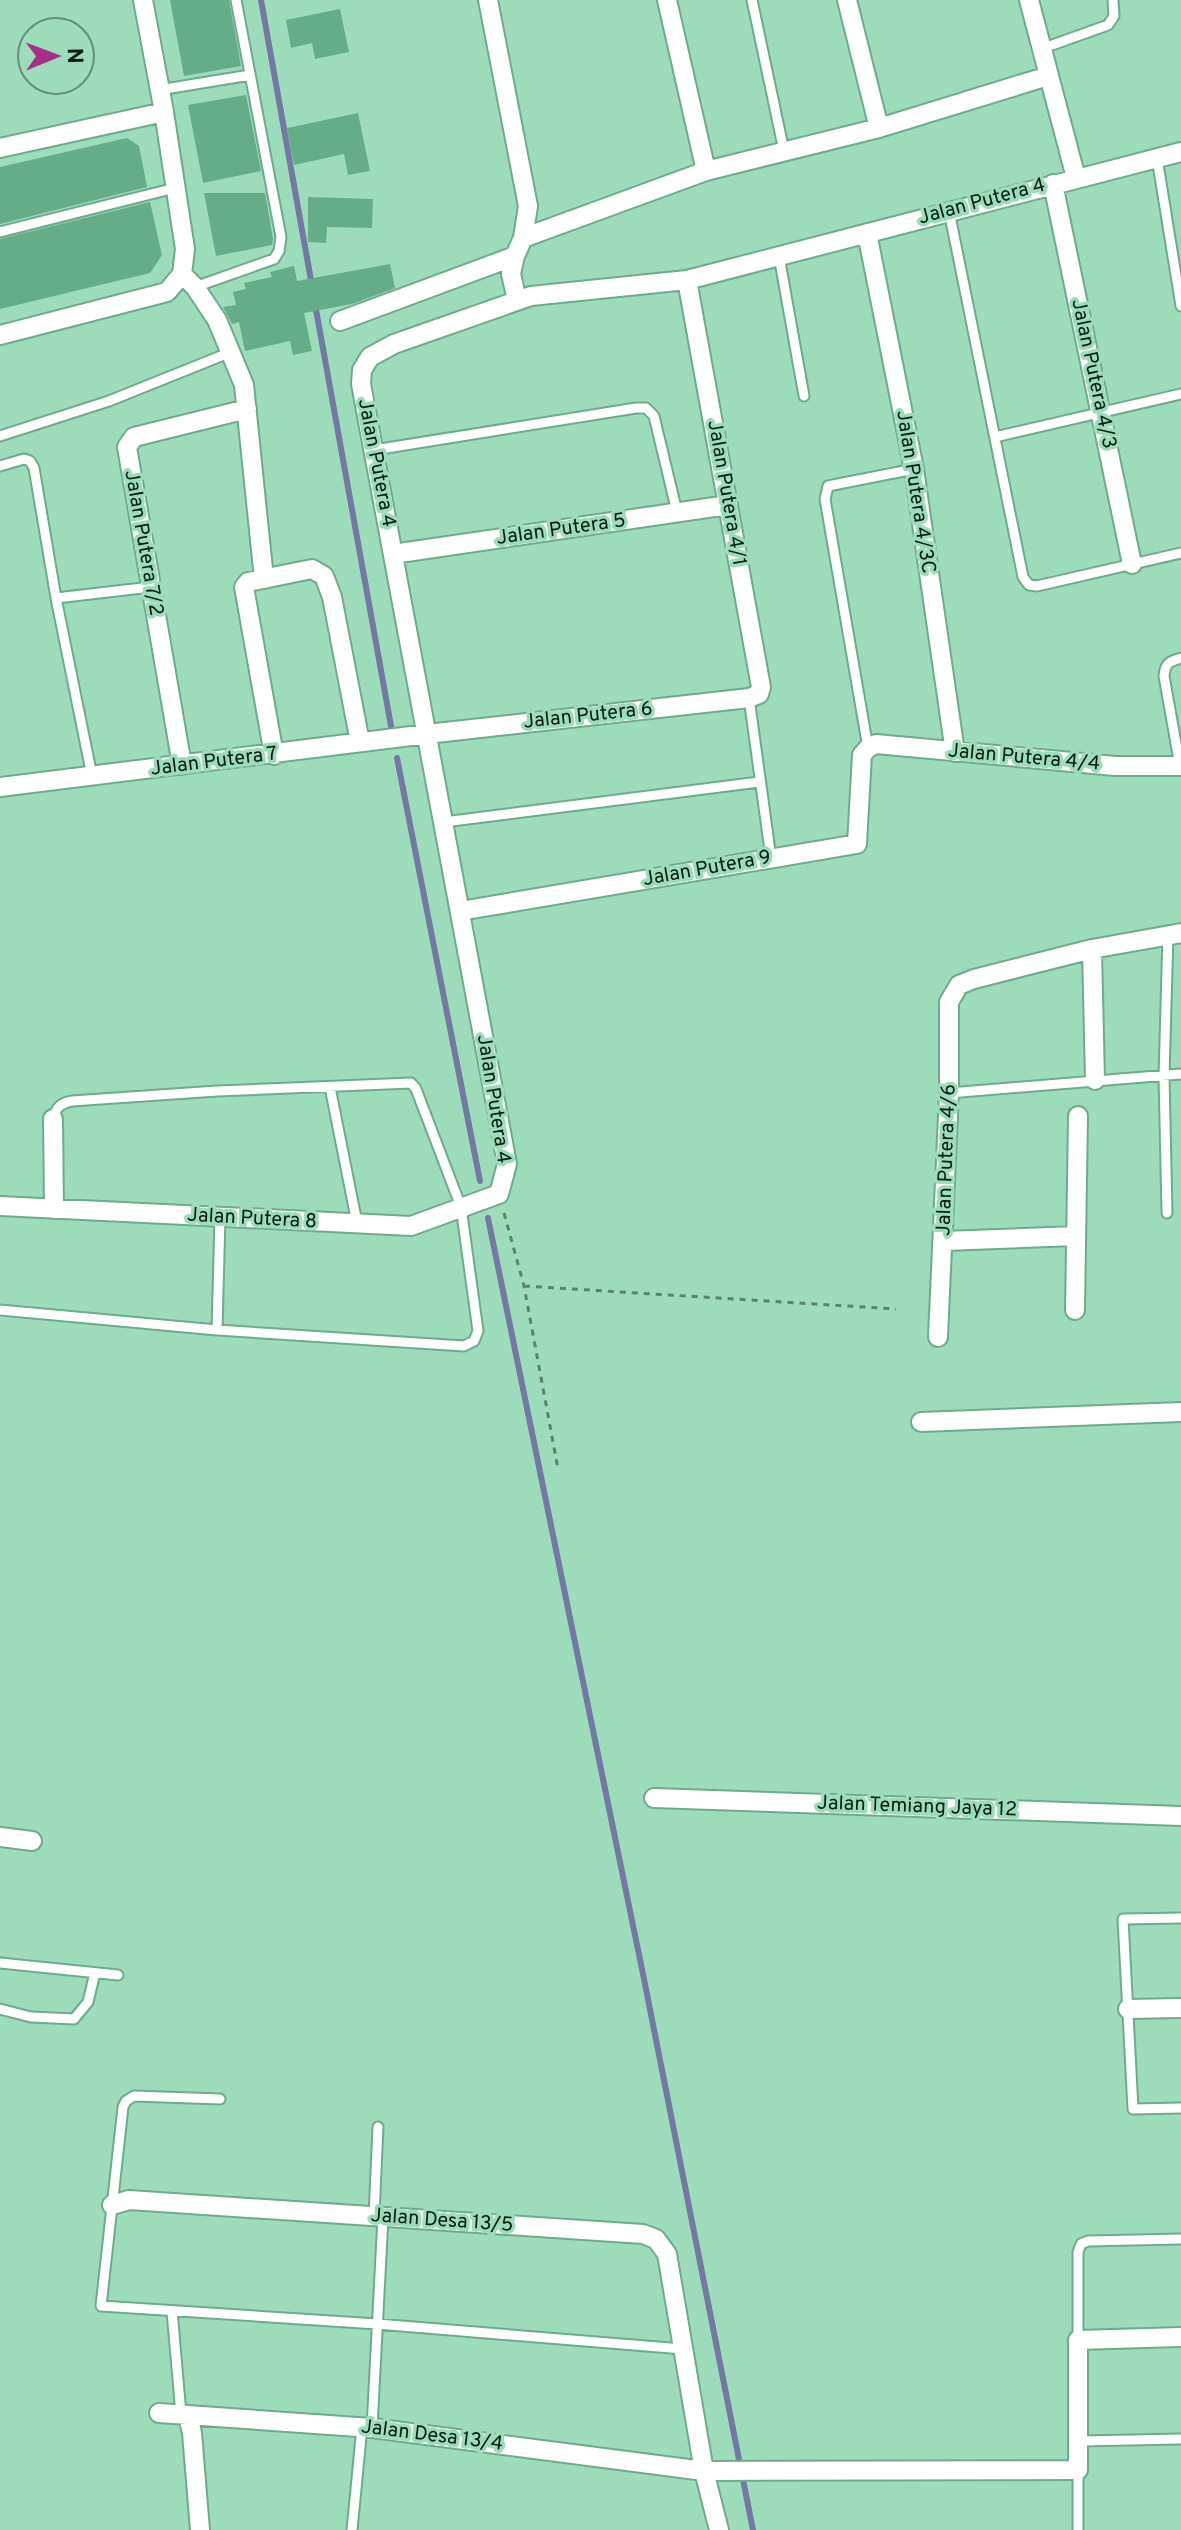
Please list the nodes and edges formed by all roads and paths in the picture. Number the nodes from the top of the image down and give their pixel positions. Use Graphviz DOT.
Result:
graph roads {
  1 [pos="143,0"];
  2 [pos="236,0"];
  3 [pos="488,0"];
  4 [pos="667,0"];
  5 [pos="752,0"];
  6 [pos="847,0"];
  7 [pos="1029,0"];
  8 [pos="1113,0"];
  9 [pos="1041,49"];
  10 [pos="250,75"];
  11 [pos="1048,76"];
  12 [pos="159,90"];
  13 [pos="164,112"];
  14 [pos="879,128"];
  15 [pos="0,148"];
  16 [pos="784,151"];
  17 [pos="1181,152"];
  18 [pos="1157,158"];
  19 [pos="706,171"];
  20 [pos="1076,178"];
  21 [pos="1053,184"];
  22 [pos="175,188"];
  23 [pos="949,211"];
  24 [pos="0,232"];
  25 [pos="867,233"];
  26 [pos="523,238"];
  27 [pos="515,256"];
  28 [pos="779,256"];
  29 [pos="687,280"];
  30 [pos="188,281"];
  31 [pos="517,300"];
  32 [pos="1181,306"];
  33 [pos="340,321"];
  34 [pos="0,335"];
  35 [pos="231,352"];
  36 [pos="1181,394"];
  37 [pos="804,396"];
  38 [pos="247,409"];
  39 [pos="1101,411"];
  40 [pos="0,436"];
  41 [pos="995,437"];
  42 [pos="374,450"];
  43 [pos="0,466"];
  44 [pos="914,469"];
  45 [pos="728,505"];
  46 [pos="677,512"];
  47 [pos="1181,553"];
  48 [pos="393,554"];
  49 [pos="1132,564"];
  50 [pos="264,579"];
  51 [pos="151,587"];
  52 [pos="56,598"];
  53 [pos="1181,658"];
  54 [pos="749,698"];
  55 [pos="427,734"];
  56 [pos="360,742"];
  57 [pos="868,748"];
  58 [pos="955,752"];
  59 [pos="274,755"];
  60 [pos="182,765"];
  61 [pos="1180,766"];
  62 [pos="92,776"];
  63 [pos="759,782"];
  64 [pos="0,787"];
  65 [pos="444,822"];
  66 [pos="771,858"];
  67 [pos="460,911"];
  68 [pos="1174,934"];
  69 [pos="1092,949"];
  70 [pos="1181,1074"];
  71 [pos="1164,1076"];
  72 [pos="1095,1080"];
  73 [pos="330,1087"];
  74 [pos="949,1093"];
  75 [pos="1078,1116"];
  76 [pos="53,1119"];
  77 [pos="499,1194"];
  78 [pos="0,1206"];
  79 [pos="461,1207"];
  80 [pos="54,1209"];
  81 [pos="1167,1213"];
  82 [pos="220,1217"];
  83 [pos="357,1223"];
  84 [pos="1076,1236"];
  85 [pos="944,1241"];
  86 [pos="524,1286"];
  87 [pos="896,1309"];
  88 [pos="0,1310"];
  89 [pos="1075,1310"];
  90 [pos="217,1330"];
  91 [pos="938,1337"];
  92 [pos="1181,1412"];
  93 [pos="921,1422"];
  94 [pos="558,1469"];
  95 [pos="654,1798"];
  96 [pos="1181,1816"];
  97 [pos="0,1837"];
  98 [pos="32,1841"];
  99 [pos="1181,1918"];
  100 [pos="0,1963"];
  101 [pos="95,1973"];
  102 [pos="118,1975"];
  103 [pos="1181,2008"];
  104 [pos="0,2009"];
  105 [pos="1128,2009"];
  106 [pos="220,2099"];
  107 [pos="1181,2108"];
  108 [pos="378,2127"];
  109 [pos="112,2205"];
  110 [pos="378,2217"];
  111 [pos="1181,2239"];
  112 [pos="172,2311"];
  113 [pos="377,2324"];
  114 [pos="1181,2337"];
  115 [pos="1078,2340"];
  116 [pos="683,2349"];
  117 [pos="159,2413"];
  118 [pos="185,2414"];
  119 [pos="367,2427"];
  120 [pos="1181,2439"];
  121 [pos="1079,2441"];
  122 [pos="1078,2470"];
  123 [pos="704,2471"];
  124 [pos="200,2530"];
  125 [pos="352,2530"];
  126 [pos="719,2530"];
  127 [pos="1078,2530"];
  1 -- 12 [label="street"];
  2 -- 10 [label="lane"];
  3 -- 26 [label="street"];
  4 -- 19 [label="street"];
  5 -- 16 [label="lane"];
  6 -- 14 [label="street"];
  7 -- 9 [label="street"];
  8 -- 9 [label="lane"];
  9 -- 11 [label="street"];
  10 -- 12 [label="lane"];
  10 -- 30 [label="lane"];
  11 -- 14 [label="street"];
  11 -- 20 [label="street"];
  12 -- 13 [label="street"];
  13 -- 15 [label="street"];
  13 -- 22 [label="street"];
  14 -- 16 [label="street"];
  16 -- 19 [label="street"];
  17 -- 18 [label="street, Jalan Putera 4"];
  18 -- 20 [label="street, Jalan Putera 4"];
  18 -- 32 [label="lane"];
  19 -- 26 [label="street"];
  20 -- 21 [label="street, Jalan Putera 4"];
  21 -- 23 [label="street, Jalan Putera 4"];
  21 -- 39 [label="street, Jalan Putera 4/3"];
  22 -- 24 [label="lane"];
  22 -- 30 [label="street"];
  23 -- 25 [label="street, Jalan Putera 4"];
  23 -- 41 [label="lane"];
  25 -- 28 [label="street, Jalan Putera 4"];
  25 -- 44 [label="street, Jalan Putera 4/3C"];
  26 -- 27 [label="street"];
  27 -- 31 [label="street"];
  27 -- 33 [label="street"];
  28 -- 29 [label="street, Jalan Putera 4"];
  28 -- 37 [label="lane"];
  29 -- 31 [label="street, Jalan Putera 4"];
  29 -- 45 [label="street, Jalan Putera 4/1"];
  30 -- 34 [label="street"];
  30 -- 35 [label="street"];
  31 -- 42 [label="street, Jalan Putera 4"];
  35 -- 38 [label="street"];
  35 -- 40 [label="lane"];
  36 -- 39 [label="lane"];
  38 -- 50 [label="street"];
  38 -- 51 [label="street, Jalan Putera 7/2"];
  39 -- 41 [label="lane"];
  39 -- 49 [label="street, Jalan Putera 4/3"];
  41 -- 49 [label="lane"];
  42 -- 46 [label="lane"];
  42 -- 48 [label="street, Jalan Putera 4"];
  43 -- 52 [label="lane"];
  44 -- 57 [label="lane"];
  44 -- 58 [label="street, Jalan Putera 4/3C"];
  45 -- 46 [label="street, Jalan Putera 5"];
  45 -- 54 [label="street, Jalan Putera 4/1"];
  46 -- 48 [label="street, Jalan Putera 5"];
  47 -- 49 [label="lane"];
  48 -- 55 [label="street, Jalan Putera 4"];
  50 -- 56 [label="street"];
  50 -- 59 [label="street"];
  51 -- 52 [label="lane"];
  51 -- 60 [label="street, Jalan Putera 7/2"];
  52 -- 62 [label="lane"];
  53 -- 61 [label="lane"];
  54 -- 55 [label="street, Jalan Putera 6"];
  54 -- 63 [label="lane"];
  55 -- 56 [label="street, Jalan Putera 7"];
  55 -- 65 [label="street, Jalan Putera 4"];
  56 -- 59 [label="street, Jalan Putera 7"];
  57 -- 58 [label="street, Jalan Putera 4/4"];
  57 -- 66 [label="street, Jalan Putera 9"];
  58 -- 61 [label="street, Jalan Putera 4/4"];
  59 -- 60 [label="street, Jalan Putera 7"];
  60 -- 62 [label="street, Jalan Putera 7"];
  62 -- 64 [label="street, Jalan Putera 7"];
  63 -- 65 [label="lane"];
  63 -- 66 [label="lane"];
  65 -- 67 [label="street, Jalan Putera 4"];
  66 -- 67 [label="street, Jalan Putera 9"];
  67 -- 77 [label="street, Jalan Putera 4"];
  68 -- 69 [label="street"];
  68 -- 71 [label="lane"];
  69 -- 72 [label="street"];
  69 -- 74 [label="street, Jalan Putera 4/6"];
  70 -- 71 [label="lane"];
  71 -- 72 [label="lane"];
  71 -- 81 [label="lane"];
  72 -- 74 [label="lane"];
  73 -- 76 [label="lane"];
  73 -- 79 [label="lane"];
  73 -- 83 [label="lane"];
  74 -- 85 [label="street, Jalan Putera 4/6"];
  75 -- 84 [label="street"];
  76 -- 80 [label="street"];
  77 -- 79 [label="street, Jalan Putera 8"];
  77 -- 86 [label="path"];
  78 -- 80 [label="street, Jalan Putera 8"];
  79 -- 83 [label="street, Jalan Putera 8"];
  79 -- 90 [label="lane"];
  80 -- 82 [label="street, Jalan Putera 8"];
  82 -- 83 [label="street, Jalan Putera 8"];
  82 -- 90 [label="lane"];
  84 -- 85 [label="street"];
  84 -- 89 [label="street"];
  85 -- 91 [label="street, Jalan Putera 4/6"];
  86 -- 87 [label="path"];
  86 -- 94 [label="path"];
  88 -- 90 [label="lane"];
  92 -- 93 [label="street"];
  95 -- 96 [label="street, Jalan Temiang Jaya 12"];
  97 -- 98 [label="street"];
  99 -- 105 [label="lane"];
  100 -- 101 [label="lane"];
  101 -- 102 [label="lane"];
  101 -- 104 [label="lane"];
  103 -- 105 [label="street"];
  105 -- 107 [label="lane"];
  106 -- 109 [label="lane"];
  108 -- 110 [label="lane"];
  109 -- 110 [label="street, Jalan Desa 13/5"];
  109 -- 112 [label="lane"];
  110 -- 113 [label="lane"];
  110 -- 116 [label="street, Jalan Desa 13/5"];
  111 -- 115 [label="lane"];
  112 -- 113 [label="lane"];
  112 -- 118 [label="lane"];
  113 -- 116 [label="lane"];
  113 -- 119 [label="lane"];
  114 -- 115 [label="street"];
  115 -- 121 [label="street"];
  116 -- 123 [label="street, Jalan Desa 13/5"];
  117 -- 118 [label="street, Jalan Desa 13/4"];
  118 -- 119 [label="street, Jalan Desa 13/4"];
  118 -- 124 [label="street"];
  119 -- 123 [label="street, Jalan Desa 13/4"];
  119 -- 125 [label="lane"];
  120 -- 121 [label="lane"];
  121 -- 122 [label="street"];
  122 -- 123 [label="street, Jalan Desa 13/4"];
  122 -- 127 [label="lane"];
  123 -- 126 [label="street, Jalan Desa 13/5"];
}
